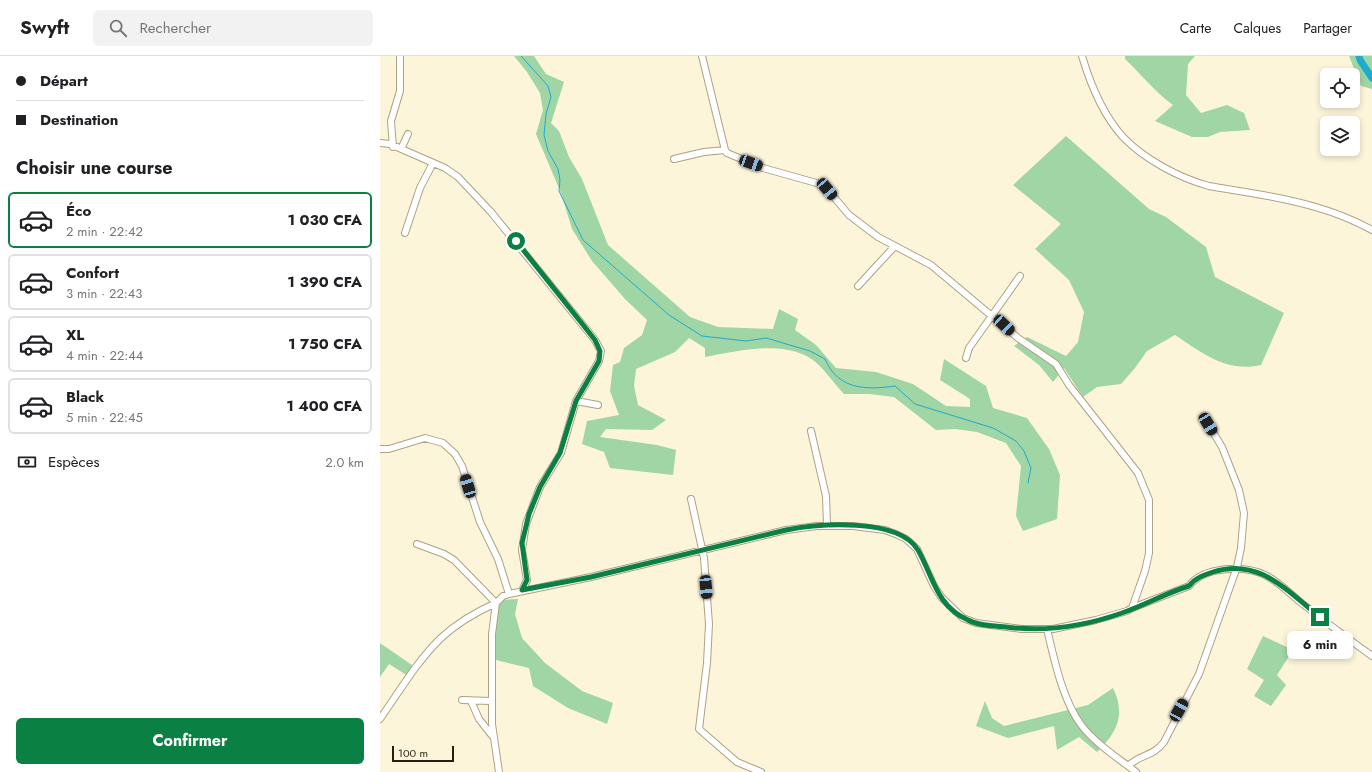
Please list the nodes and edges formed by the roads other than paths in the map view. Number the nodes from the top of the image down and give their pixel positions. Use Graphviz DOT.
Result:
graph roads {
  1 [pos="400,56"];
  2 [pos="702,56"];
  3 [pos="1082,56"];
  4 [pos="408,134"];
  5 [pos="380,143"];
  6 [pos="393,147"];
  7 [pos="401,149"];
  8 [pos="725,150"];
  9 [pos="674,159"];
  10 [pos="433,163"];
  11 [pos="1372,230"];
  12 [pos="404,233"];
  13 [pos="894,247"];
  14 [pos="1020,276"];
  15 [pos="858,286"];
  16 [pos="992,316"];
  17 [pos="966,358"];
  18 [pos="576,401"];
  19 [pos="598,405"];
  20 [pos="1208,424"];
  21 [pos="811,432"];
  22 [pos="380,448"];
  23 [pos="692,499"];
  24 [pos="827,525"];
  25 [pos="417,544"];
  26 [pos="703,551"];
  27 [pos="1237,567"];
  28 [pos="522,590"];
  29 [pos="509,594"];
  30 [pos="496,603"];
  31 [pos="1132,608"];
  32 [pos="1047,629"];
  33 [pos="1372,656"];
  34 [pos="462,700"];
  35 [pos="471,701"];
  36 [pos="492,701"];
  37 [pos="380,719"];
  38 [pos="494,738"];
  39 [pos="1128,766"];
  40 [pos="499,772"];
  41 [pos="761,772"];
  42 [pos="1136,772"];
  1 -- 6 [label="street"];
  2 -- 8 [label="street"];
  3 -- 11 [label="street"];
  4 -- 7 [label="street"];
  5 -- 6 [label="street"];
  6 -- 7 [label="street"];
  7 -- 10 [label="street"];
  8 -- 9 [label="street"];
  8 -- 13 [label="street"];
  10 -- 12 [label="street"];
  10 -- 18 [label="street"];
  13 -- 15 [label="street"];
  13 -- 16 [label="street"];
  14 -- 16 [label="street"];
  16 -- 17 [label="street"];
  16 -- 31 [label="street"];
  18 -- 19 [label="street"];
  18 -- 28 [label="street"];
  20 -- 27 [label="street"];
  21 -- 24 [label="street"];
  22 -- 29 [label="street"];
  23 -- 26 [label="street"];
  24 -- 26 [label="street"];
  24 -- 32 [label="street"];
  25 -- 30 [label="street"];
  26 -- 28 [label="street"];
  26 -- 41 [label="street"];
  27 -- 31 [label="street"];
  27 -- 33 [label="street"];
  27 -- 39 [label="street"];
  28 -- 29 [label="street"];
  29 -- 30 [label="street"];
  30 -- 36 [label="street"];
  30 -- 37 [label="street"];
  31 -- 32 [label="street"];
  32 -- 39 [label="street"];
  34 -- 35 [label="street"];
  35 -- 36 [label="street"];
  35 -- 38 [label="street"];
  36 -- 38 [label="street"];
  38 -- 40 [label="street"];
  39 -- 42 [label="street"];
}
